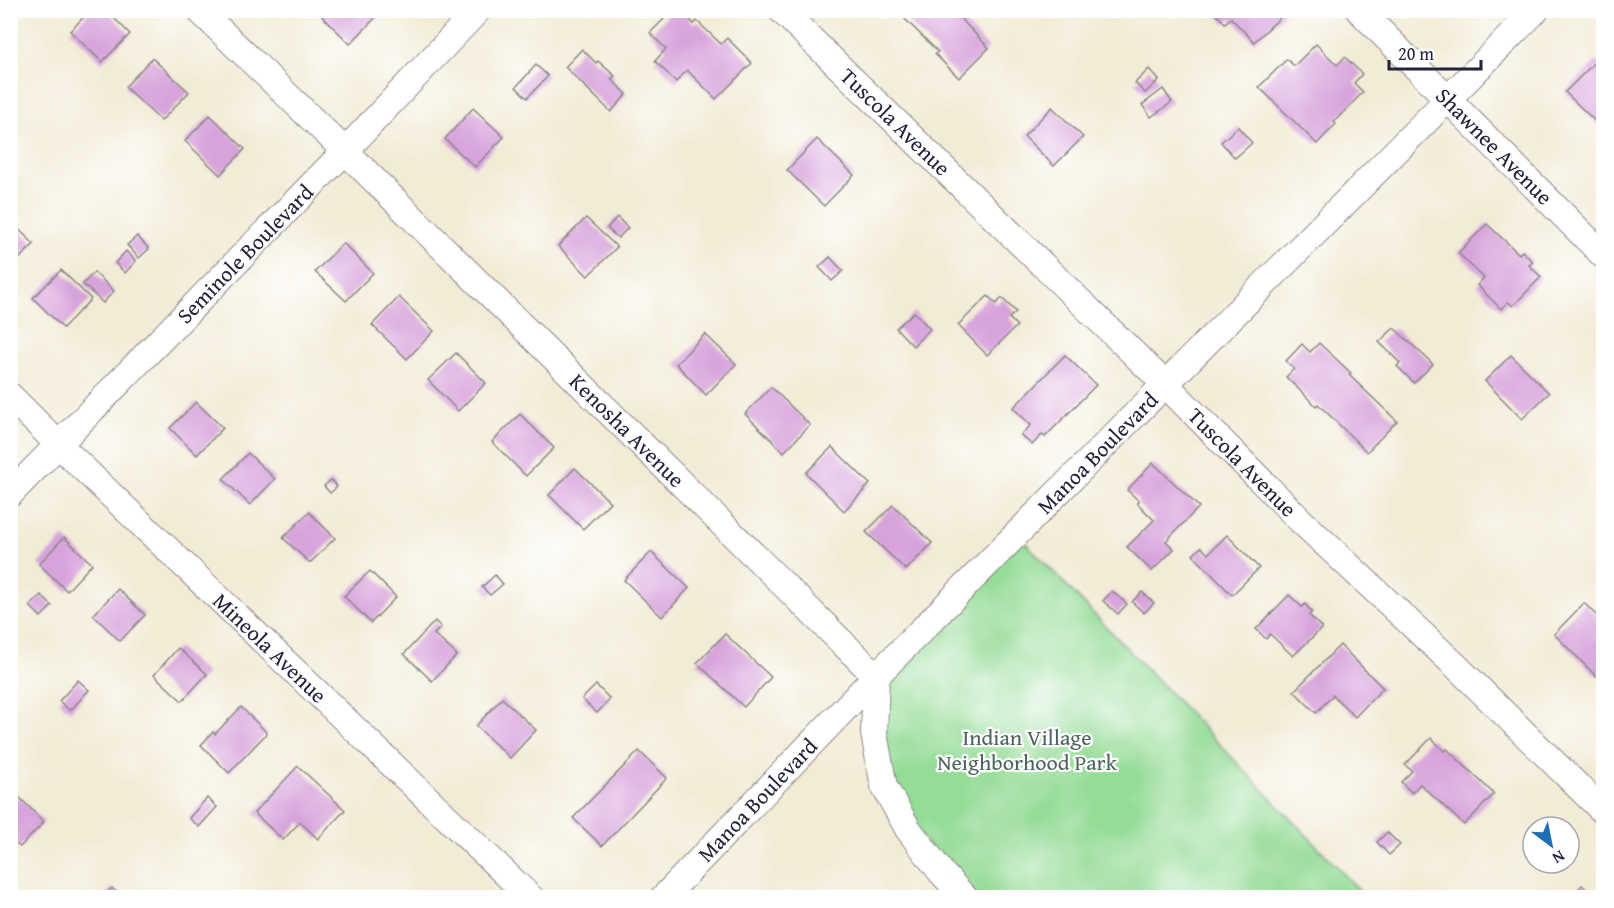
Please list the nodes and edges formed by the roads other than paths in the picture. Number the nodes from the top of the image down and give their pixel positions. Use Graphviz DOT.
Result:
graph roads {
  1 [pos="199,10"];
  2 [pos="478,10"];
  3 [pos="781,10"];
  4 [pos="1359,10"];
  5 [pos="1536,10"];
  6 [pos="1447,99"];
  7 [pos="345,151"];
  8 [pos="1604,256"];
  9 [pos="1166,385"];
  10 [pos="10,396"];
  11 [pos="59,445"];
  12 [pos="10,494"];
  13 [pos="876,676"];
  14 [pos="1604,812"];
  15 [pos="531,897"];
  16 [pos="663,897"];
  17 [pos="965,897"];
  1 -- 7 [label="street, Kenosha Avenue"];
  2 -- 7 [label="street, Seminole Boulevard"];
  3 -- 9 [label="street, Tuscola Avenue"];
  4 -- 6 [label="street, Shawnee Avenue"];
  5 -- 6 [label="street, Manoa Boulevard"];
  6 -- 8 [label="street, Shawnee Avenue"];
  6 -- 9 [label="street, Manoa Boulevard"];
  7 -- 11 [label="street, Seminole Boulevard"];
  7 -- 13 [label="street, Kenosha Avenue"];
  9 -- 13 [label="street, Manoa Boulevard"];
  9 -- 14 [label="street, Tuscola Avenue"];
  10 -- 11 [label="street, Mineola Avenue"];
  11 -- 12 [label="street, Seminole Boulevard"];
  11 -- 15 [label="street, Mineola Avenue"];
  13 -- 16 [label="street, Manoa Boulevard"];
  13 -- 17 [label="street"];
}
